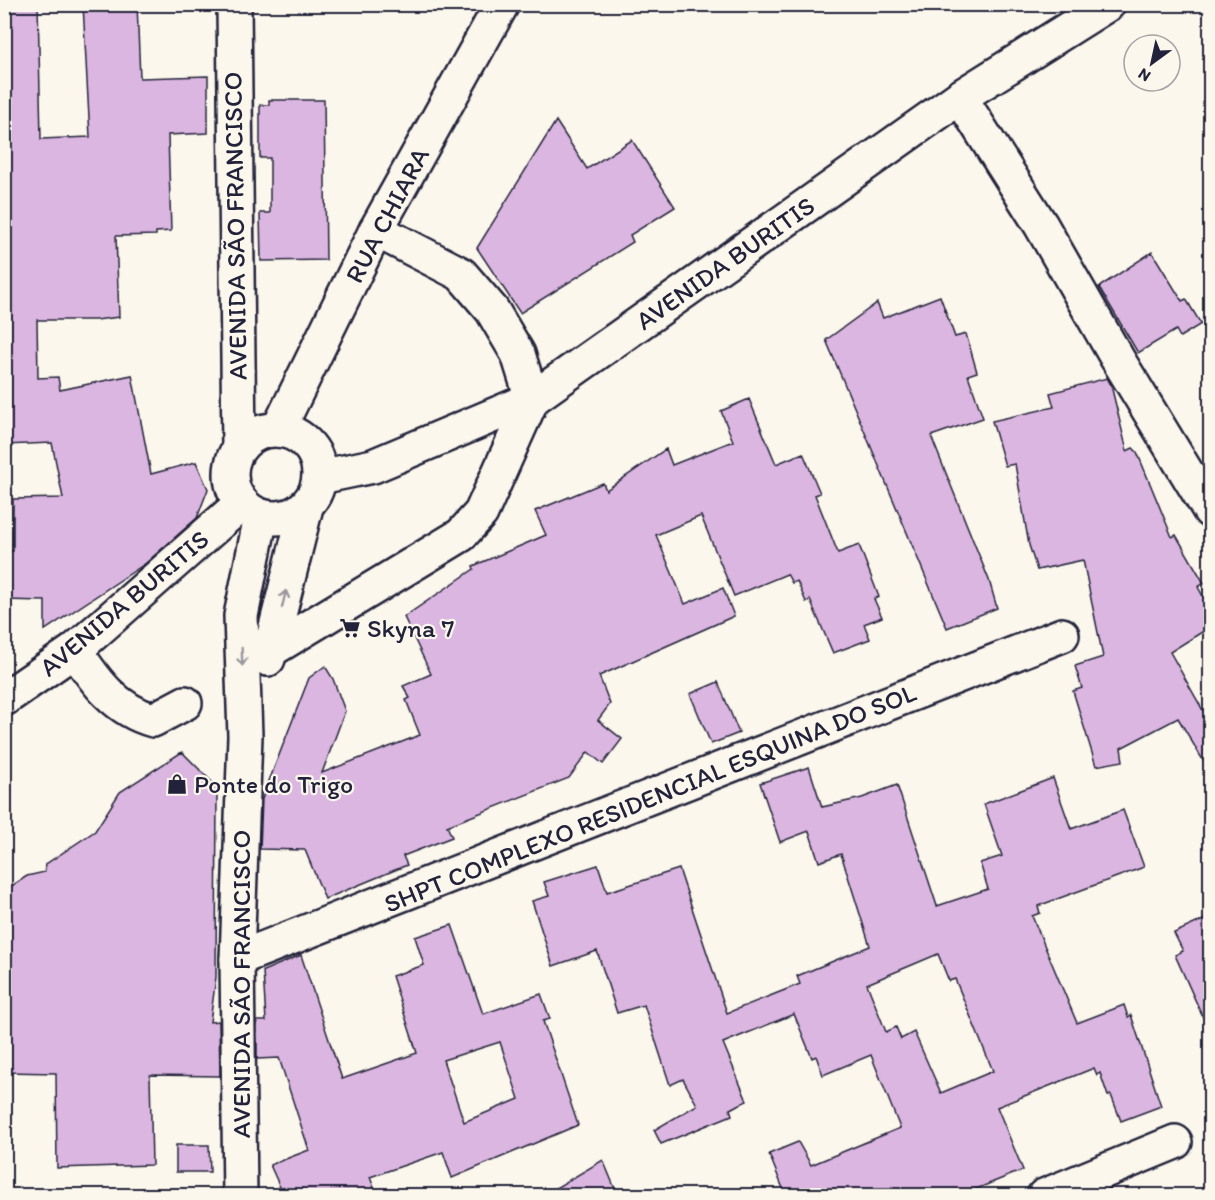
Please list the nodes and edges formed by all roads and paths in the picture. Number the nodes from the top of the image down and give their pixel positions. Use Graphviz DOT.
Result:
graph roads {
  1 [pos="234,4"];
  2 [pos="502,4"];
  3 [pos="1108,4"];
  4 [pos="960,97"];
  5 [pos="376,231"];
  6 [pos="532,399"];
  7 [pos="278,430"];
  8 [pos="238,448"];
  9 [pos="320,477"];
  10 [pos="306,507"];
  11 [pos="251,510"];
  12 [pos="1210,511"];
  13 [pos="1062,635"];
  14 [pos="75,650"];
  15 [pos="271,650"];
  16 [pos="4,699"];
  17 [pos="185,703"];
  18 [pos="245,736"];
  19 [pos="237,959"];
  20 [pos="1175,1143"];
  21 [pos="240,1196"];
  22 [pos="1044,1196"];
  1 -- 8 [label="street, AVENIDA SÃO FRANCISCO"];
  2 -- 5 [label="street, RUA CHIARA"];
  3 -- 4 [label="street, AVENIDA BURITIS"];
  4 -- 6 [label="street, AVENIDA BURITIS"];
  4 -- 12 [label="street"];
  5 -- 6 [label="street"];
  5 -- 7 [label="street, RUA CHIARA"];
  6 -- 9 [label="street, AVENIDA BURITIS"];
  6 -- 15 [label="street"];
  7 -- 8 [label="street"];
  7 -- 9 [label="street"];
  8 -- 11 [label="street"];
  9 -- 10 [label="street"];
  10 -- 11 [label="street"];
  15 -- 10 [label="street, AVENIDA SÃO FRANCISCO, one-way"];
  11 -- 14 [label="street, AVENIDA BURITIS"];
  11 -- 18 [label="street, AVENIDA SÃO FRANCISCO, one-way"];
  13 -- 19 [label="street, SHPT COMPLEXO RESIDENCIAL ESQUINA DO SOL"];
  14 -- 16 [label="street, AVENIDA BURITIS"];
  14 -- 17 [label="street"];
  15 -- 18 [label="street, AVENIDA SÃO FRANCISCO"];
  18 -- 19 [label="street, AVENIDA SÃO FRANCISCO"];
  19 -- 21 [label="street, AVENIDA SÃO FRANCISCO"];
  20 -- 22 [label="street"];
}
